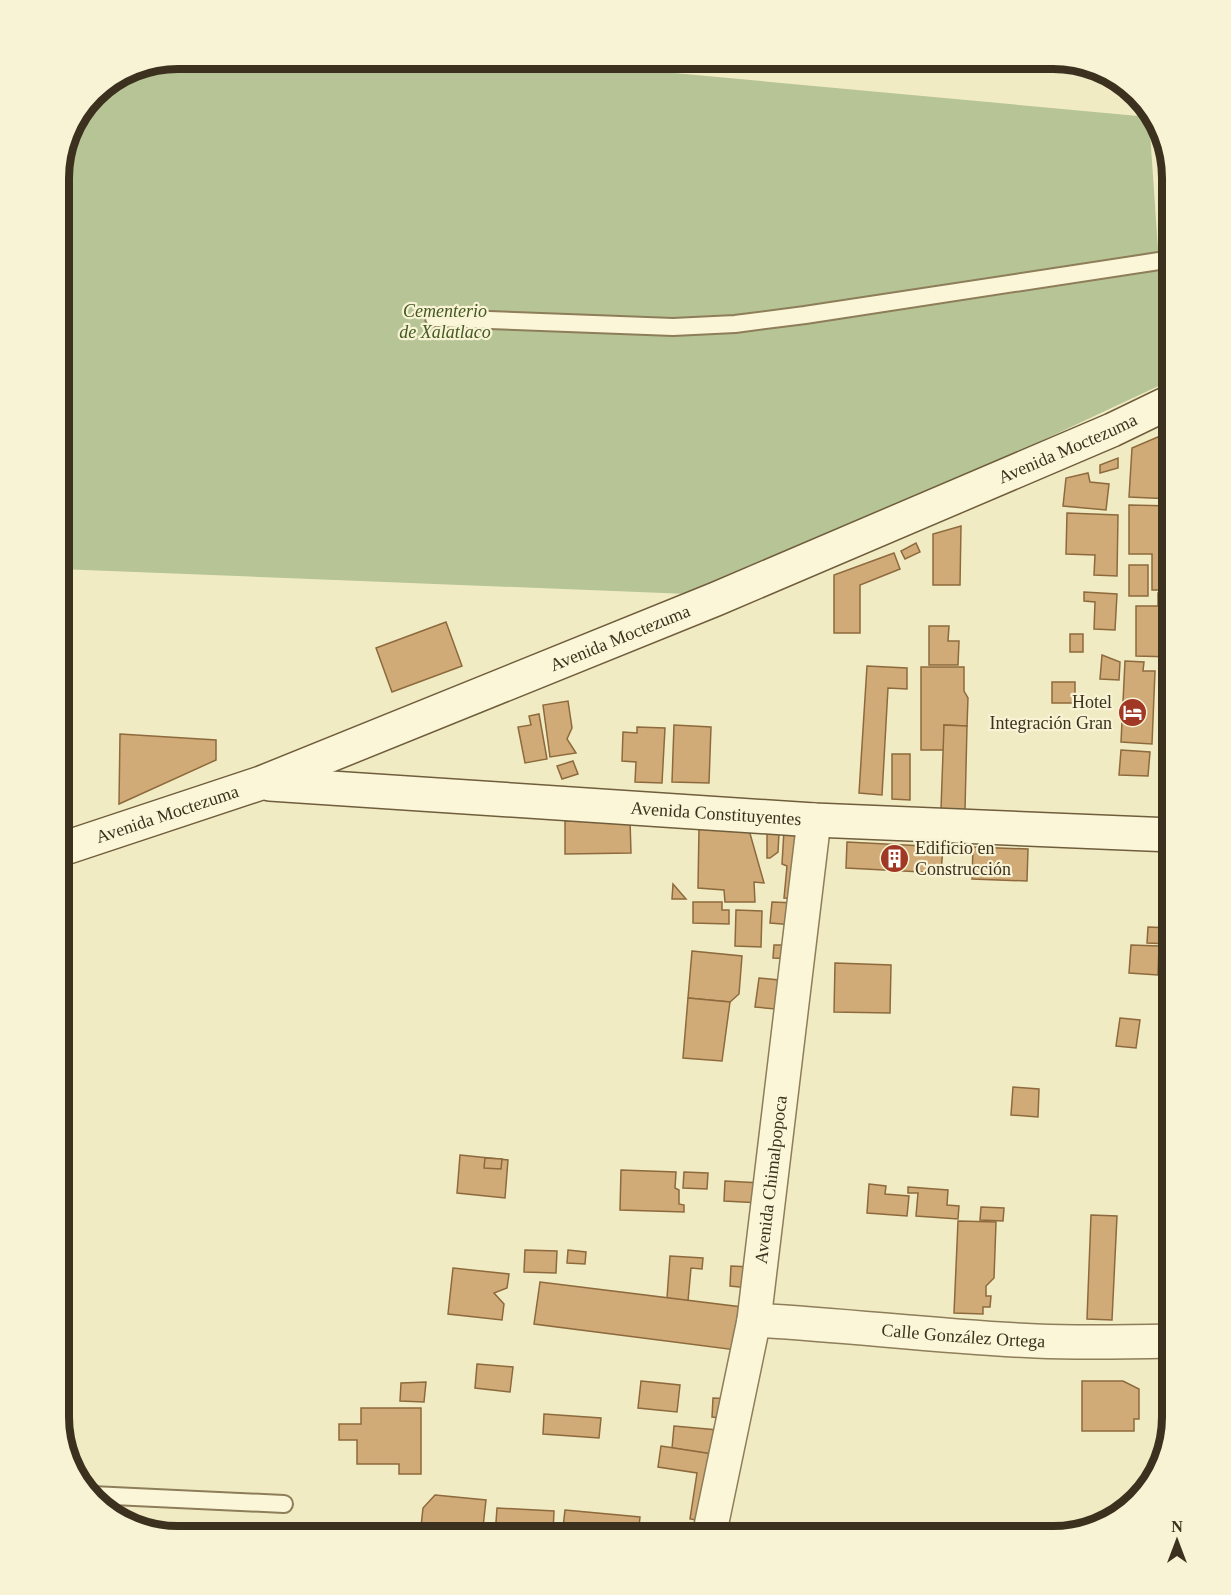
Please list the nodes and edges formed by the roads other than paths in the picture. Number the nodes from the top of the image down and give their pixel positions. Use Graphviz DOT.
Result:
graph roads {
  1 [pos="1162,261"];
  2 [pos="434,318"];
  3 [pos="1162,406"];
  4 [pos="261,783"];
  5 [pos="814,820"];
  6 [pos="1162,835"];
  7 [pos="69,847"];
  8 [pos="753,1320"];
  9 [pos="1162,1341"];
  10 [pos="102,1495"];
  11 [pos="284,1504"];
  12 [pos="711,1526"];
  1 -- 2 [label="lane"];
  3 -- 4 [label="main road, Avenida Moctezuma"];
  4 -- 5 [label="main road, Avenida Constituyentes"];
  4 -- 7 [label="main road, Avenida Moctezuma"];
  5 -- 6 [label="main road, Avenida Constituyentes"];
  5 -- 8 [label="main road, Avenida Chimalpopoca"];
  8 -- 9 [label="main road, Calle González Ortega"];
  8 -- 12 [label="main road, Avenida Chimalpopoca"];
  10 -- 11 [label="lane"];
}
